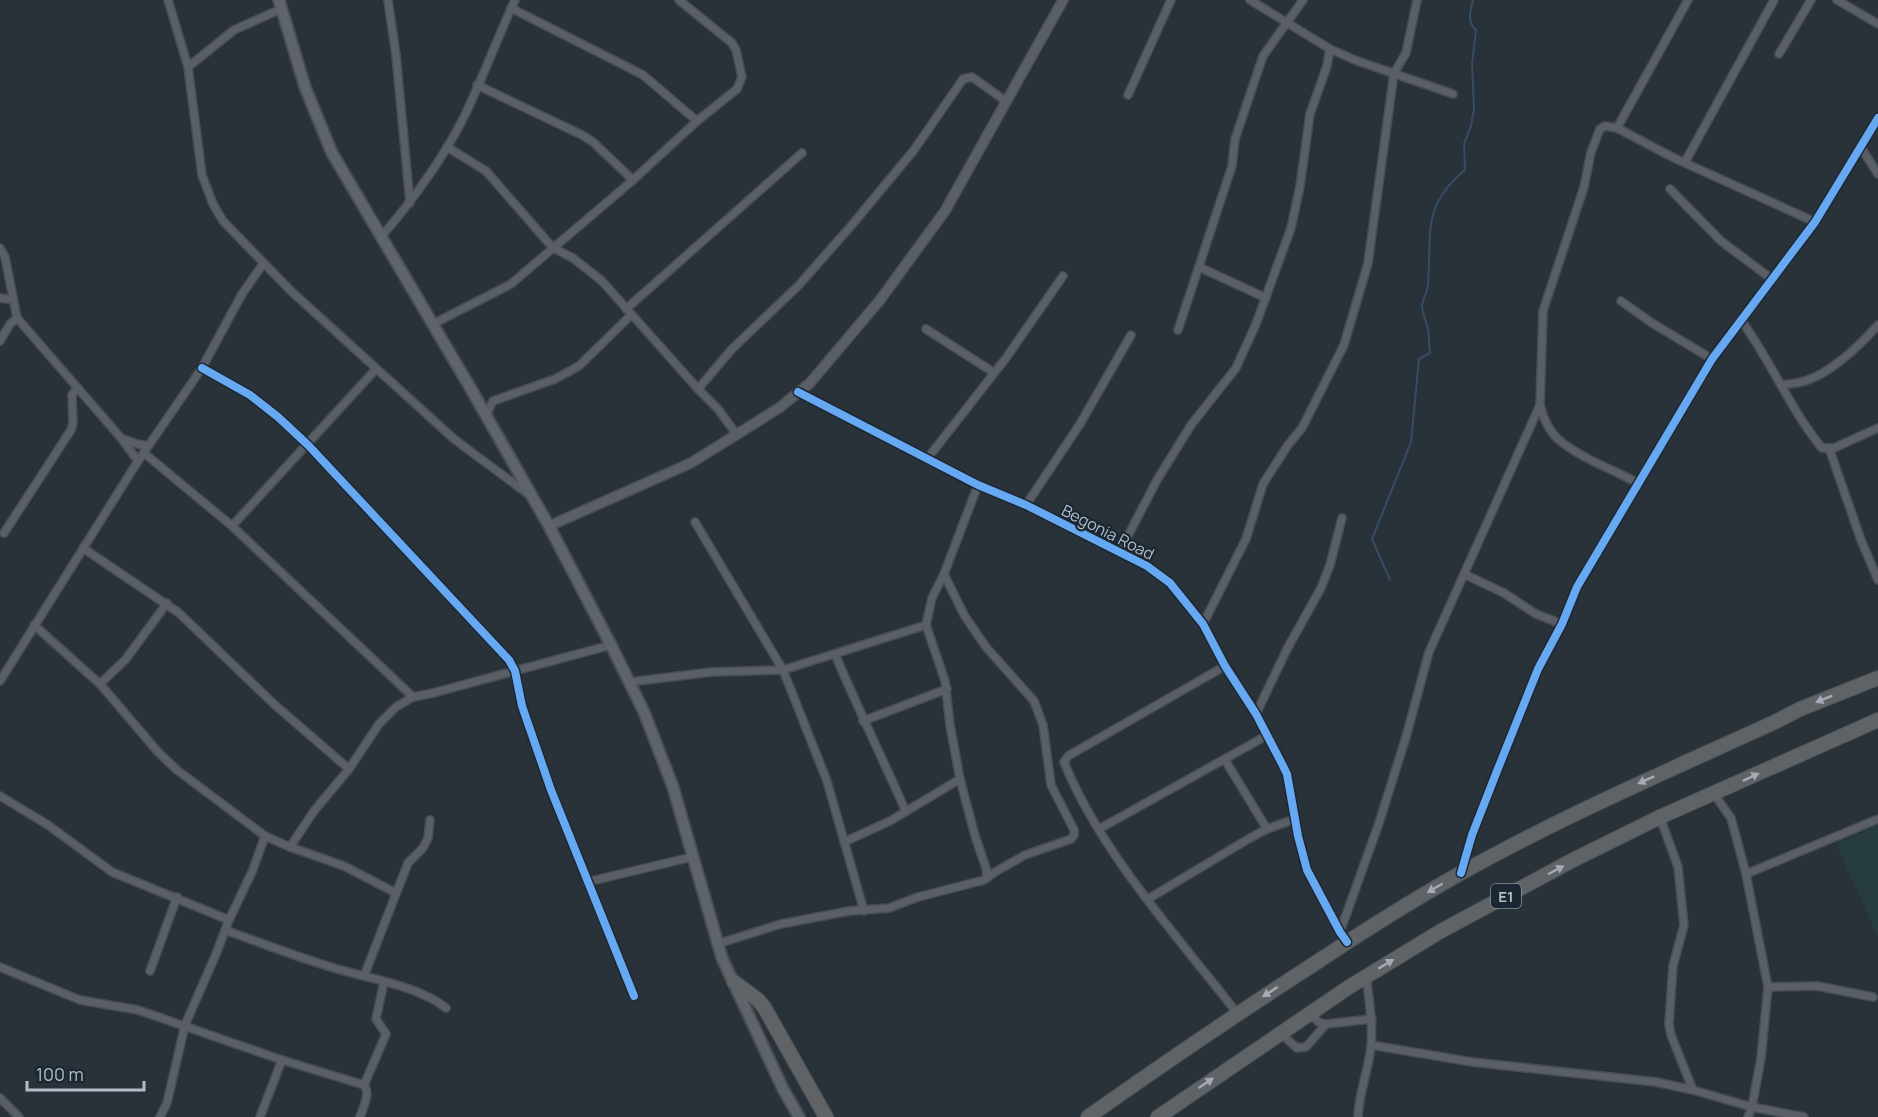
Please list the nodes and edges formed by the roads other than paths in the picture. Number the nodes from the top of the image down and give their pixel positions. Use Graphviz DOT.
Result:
graph roads {
  1 [pos="168,0"];
  2 [pos="388,0"];
  3 [pos="515,0"];
  4 [pos="679,0"];
  5 [pos="1063,0"];
  6 [pos="1172,0"];
  7 [pos="1250,0"];
  8 [pos="1303,0"];
  9 [pos="1417,0"];
  10 [pos="1688,0"];
  11 [pos="1774,0"];
  12 [pos="1810,0"];
  13 [pos="1837,0"];
  14 [pos="280,5"];
  15 [pos="511,8"];
  16 [pos="1289,22"];
  17 [pos="1878,24"];
  18 [pos="1330,48"];
  19 [pos="1779,54"];
  20 [pos="189,67"];
  21 [pos="1394,73"];
  22 [pos="477,85"];
  23 [pos="1453,94"];
  24 [pos="1128,95"];
  25 [pos="1007,102"];
  26 [pos="1878,118"];
  27 [pos="697,121"];
  28 [pos="1617,128"];
  29 [pos="1860,146"];
  30 [pos="447,147"];
  31 [pos="802,153"];
  32 [pos="1685,162"];
  33 [pos="1878,174"];
  34 [pos="633,180"];
  35 [pos="1670,189"];
  36 [pos="410,204"];
  37 [pos="1815,222"];
  38 [pos="381,237"];
  39 [pos="0,248"];
  40 [pos="553,248"];
  41 [pos="263,264"];
  42 [pos="1199,267"];
  43 [pos="1063,276"];
  44 [pos="1773,280"];
  45 [pos="0,298"];
  46 [pos="1266,298"];
  47 [pos="13,300"];
  48 [pos="1620,301"];
  49 [pos="626,309"];
  50 [pos="631,315"];
  51 [pos="17,318"];
  52 [pos="1741,320"];
  53 [pos="433,324"];
  54 [pos="1878,325"];
  55 [pos="926,329"];
  56 [pos="1178,330"];
  57 [pos="1131,335"];
  58 [pos="0,341"];
  59 [pos="1712,359"];
  60 [pos="202,368"];
  61 [pos="376,369"];
  62 [pos="993,372"];
  63 [pos="1781,385"];
  64 [pos="78,388"];
  65 [pos="698,389"];
  66 [pos="798,392"];
  67 [pos="1540,405"];
  68 [pos="486,415"];
  69 [pos="1878,428"];
  70 [pos="737,435"];
  71 [pos="121,438"];
  72 [pos="308,445"];
  73 [pos="1829,448"];
  74 [pos="146,450"];
  75 [pos="927,459"];
  76 [pos="138,461"];
  77 [pos="1638,483"];
  78 [pos="978,485"];
  79 [pos="532,497"];
  80 [pos="1026,505"];
  81 [pos="1342,518"];
  82 [pos="695,522"];
  83 [pos="232,526"];
  84 [pos="549,526"];
  85 [pos="4,533"];
  86 [pos="83,548"];
  87 [pos="1119,553"];
  88 [pos="944,574"];
  89 [pos="1464,574"];
  90 [pos="1878,580"];
  91 [pos="166,603"];
  92 [pos="1203,624"];
  93 [pos="1562,624"];
  94 [pos="34,625"];
  95 [pos="926,625"];
  96 [pos="611,645"];
  97 [pos="835,654"];
  98 [pos="1225,666"];
  99 [pos="783,670"];
  100 [pos="515,671"];
  101 [pos="1878,678"];
  102 [pos="0,681"];
  103 [pos="630,682"];
  104 [pos="100,684"];
  105 [pos="947,689"];
  106 [pos="413,697"];
  107 [pos="1256,714"];
  108 [pos="1878,720"];
  109 [pos="863,721"];
  110 [pos="1266,736"];
  111 [pos="1226,760"];
  112 [pos="349,769"];
  113 [pos="960,779"];
  114 [pos="1714,794"];
  115 [pos="0,796"];
  116 [pos="906,812"];
  117 [pos="1660,817"];
  118 [pos="1295,819"];
  119 [pos="1878,819"];
  120 [pos="430,820"];
  121 [pos="1099,829"];
  122 [pos="1267,829"];
  123 [pos="265,836"];
  124 [pos="844,842"];
  125 [pos="290,847"];
  126 [pos="692,857"];
  127 [pos="1461,873"];
  128 [pos="1746,874"];
  129 [pos="987,876"];
  130 [pos="586,882"];
  131 [pos="396,893"];
  132 [pos="177,897"];
  133 [pos="1149,900"];
  134 [pos="864,911"];
  135 [pos="229,920"];
  136 [pos="225,930"];
  137 [pos="1344,937"];
  138 [pos="717,944"];
  139 [pos="0,967"];
  140 [pos="150,971"];
  141 [pos="1366,975"];
  142 [pos="364,976"];
  143 [pos="384,982"];
  144 [pos="734,982"];
  145 [pos="1768,987"];
  146 [pos="634,996"];
  147 [pos="1873,998"];
  148 [pos="446,1008"];
  149 [pos="1237,1013"];
  150 [pos="1310,1014"];
  151 [pos="1372,1019"];
  152 [pos="1326,1024"];
  153 [pos="185,1025"];
  154 [pos="1280,1033"];
  155 [pos="1371,1045"];
  156 [pos="282,1060"];
  157 [pos="364,1085"];
  158 [pos="1693,1090"];
  159 [pos="0,1098"];
  160 [pos="1752,1107"];
  161 [pos="19,1117"];
  162 [pos="160,1117"];
  163 [pos="260,1117"];
  164 [pos="360,1117"];
  165 [pos="799,1117"];
  166 [pos="826,1117"];
  167 [pos="1088,1117"];
  168 [pos="1158,1117"];
  169 [pos="1358,1117"];
  170 [pos="1748,1117"];
  171 [pos="1804,1117"];
  1 -- 20 [label="street"];
  2 -- 36 [label="street"];
  3 -- 15 [label="street"];
  4 -- 27 [label="street"];
  5 -- 25 [label="street"];
  6 -- 24 [label="street"];
  7 -- 16 [label="street"];
  8 -- 16 [label="street"];
  9 -- 21 [label="street"];
  10 -- 28 [label="street"];
  11 -- 32 [label="street"];
  12 -- 19 [label="street"];
  13 -- 17 [label="street"];
  14 -- 20 [label="street"];
  14 -- 38 [label="main road"];
  15 -- 22 [label="street"];
  15 -- 27 [label="street"];
  16 -- 18 [label="street"];
  16 -- 42 [label="street"];
  18 -- 21 [label="street"];
  18 -- 46 [label="street"];
  20 -- 41 [label="street"];
  21 -- 23 [label="street"];
  21 -- 92 [label="street"];
  22 -- 30 [label="street"];
  22 -- 34 [label="street"];
  25 -- 65 [label="street"];
  25 -- 66 [label="street"];
  26 -- 29 [label="street"];
  27 -- 34 [label="street"];
  28 -- 32 [label="street"];
  28 -- 67 [label="street"];
  29 -- 33 [label="street"];
  29 -- 37 [label="street"];
  30 -- 36 [label="street"];
  30 -- 40 [label="street"];
  31 -- 49 [label="street"];
  32 -- 37 [label="street"];
  34 -- 40 [label="street"];
  35 -- 44 [label="street"];
  36 -- 38 [label="street"];
  37 -- 44 [label="street"];
  38 -- 53 [label="main road"];
  39 -- 47 [label="street"];
  40 -- 49 [label="street"];
  40 -- 53 [label="street"];
  41 -- 60 [label="street"];
  41 -- 61 [label="street"];
  42 -- 46 [label="street"];
  42 -- 56 [label="street"];
  43 -- 62 [label="street"];
  44 -- 52 [label="street"];
  45 -- 47 [label="street"];
  46 -- 87 [label="street"];
  47 -- 51 [label="street"];
  48 -- 59 [label="street"];
  49 -- 50 [label="street"];
  50 -- 65 [label="street"];
  50 -- 68 [label="street"];
  51 -- 58 [label="street"];
  51 -- 64 [label="street"];
  52 -- 59 [label="street"];
  52 -- 63 [label="street"];
  53 -- 68 [label="main road"];
  54 -- 63 [label="street"];
  55 -- 62 [label="street"];
  57 -- 80 [label="street"];
  59 -- 77 [label="street"];
  60 -- 72 [label="street"];
  60 -- 74 [label="street"];
  61 -- 72 [label="street"];
  61 -- 79 [label="street"];
  62 -- 75 [label="street"];
  63 -- 73 [label="street"];
  64 -- 71 [label="street"];
  64 -- 85 [label="street"];
  65 -- 70 [label="street"];
  66 -- 70 [label="street"];
  66 -- 75 [label="street, Begonia Road"];
  67 -- 77 [label="street"];
  67 -- 89 [label="street"];
  68 -- 79 [label="main road"];
  69 -- 73 [label="street"];
  70 -- 84 [label="street"];
  71 -- 74 [label="street"];
  71 -- 76 [label="street"];
  72 -- 83 [label="street"];
  72 -- 100 [label="street"];
  73 -- 90 [label="street"];
  74 -- 76 [label="street"];
  74 -- 83 [label="street"];
  75 -- 78 [label="street, Begonia Road"];
  76 -- 86 [label="street"];
  77 -- 93 [label="street"];
  78 -- 80 [label="street, Begonia Road"];
  78 -- 88 [label="street"];
  79 -- 84 [label="main road"];
  80 -- 87 [label="street, Begonia Road"];
  81 -- 107 [label="street"];
  82 -- 99 [label="street"];
  83 -- 106 [label="street"];
  84 -- 96 [label="main road"];
  86 -- 91 [label="street"];
  86 -- 94 [label="street"];
  87 -- 92 [label="street, Begonia Road"];
  88 -- 95 [label="street"];
  88 -- 129 [label="street"];
  89 -- 93 [label="street"];
  89 -- 137 [label="street"];
  91 -- 104 [label="street"];
  91 -- 112 [label="street"];
  92 -- 98 [label="street, Begonia Road"];
  93 -- 127 [label="street"];
  94 -- 102 [label="street"];
  94 -- 104 [label="street"];
  95 -- 97 [label="street"];
  95 -- 105 [label="street"];
  96 -- 100 [label="street"];
  96 -- 103 [label="main road"];
  97 -- 99 [label="street"];
  97 -- 109 [label="street"];
  98 -- 107 [label="street, Begonia Road"];
  98 -- 121 [label="street"];
  99 -- 103 [label="street"];
  99 -- 124 [label="street"];
  100 -- 106 [label="street"];
  100 -- 130 [label="street"];
  101 -- 127 [label="highway, E1, one-way"];
  103 -- 126 [label="main road"];
  104 -- 123 [label="street"];
  105 -- 109 [label="street"];
  105 -- 113 [label="street"];
  106 -- 112 [label="street"];
  107 -- 110 [label="street, Begonia Road"];
  114 -- 108 [label="highway, E1, one-way"];
  109 -- 116 [label="street"];
  110 -- 111 [label="street"];
  110 -- 118 [label="street, Begonia Road"];
  111 -- 121 [label="street"];
  111 -- 122 [label="street"];
  112 -- 125 [label="street"];
  113 -- 116 [label="street"];
  113 -- 129 [label="street"];
  114 -- 117 [label="highway, E1"];
  114 -- 128 [label="street"];
  115 -- 132 [label="street"];
  116 -- 124 [label="street"];
  141 -- 117 [label="highway, E1, one-way"];
  117 -- 158 [label="street"];
  118 -- 122 [label="street"];
  118 -- 137 [label="street, Begonia Road"];
  119 -- 128 [label="street"];
  120 -- 131 [label="street"];
  121 -- 133 [label="street"];
  122 -- 133 [label="street"];
  123 -- 125 [label="street"];
  123 -- 135 [label="street"];
  124 -- 134 [label="street"];
  125 -- 131 [label="street"];
  126 -- 130 [label="street"];
  126 -- 138 [label="main road"];
  127 -- 137 [label="highway, E1, one-way"];
  128 -- 145 [label="street"];
  129 -- 134 [label="street"];
  130 -- 146 [label="street"];
  131 -- 142 [label="street"];
  132 -- 135 [label="street"];
  132 -- 140 [label="street"];
  133 -- 149 [label="street"];
  134 -- 138 [label="street"];
  135 -- 136 [label="street"];
  136 -- 142 [label="street"];
  136 -- 153 [label="street"];
  137 -- 149 [label="highway, E1, one-way"];
  138 -- 144 [label="main road"];
  139 -- 153 [label="street"];
  141 -- 150 [label="highway, E1"];
  141 -- 151 [label="street"];
  142 -- 143 [label="street"];
  143 -- 148 [label="street"];
  143 -- 157 [label="street"];
  144 -- 165 [label="main road"];
  144 -- 166 [label="highway"];
  145 -- 147 [label="street"];
  145 -- 160 [label="street"];
  149 -- 167 [label="highway, E1"];
  150 -- 152 [label="street"];
  150 -- 154 [label="highway, E1"];
  151 -- 152 [label="street"];
  151 -- 155 [label="street"];
  152 -- 154 [label="street"];
  153 -- 156 [label="street"];
  153 -- 162 [label="street"];
  168 -- 154 [label="highway, E1, one-way"];
  155 -- 158 [label="street"];
  155 -- 169 [label="street"];
  156 -- 157 [label="street"];
  156 -- 163 [label="street"];
  157 -- 164 [label="street"];
  158 -- 160 [label="street"];
  159 -- 161 [label="street"];
  160 -- 170 [label="street"];
  160 -- 171 [label="street"];
}
